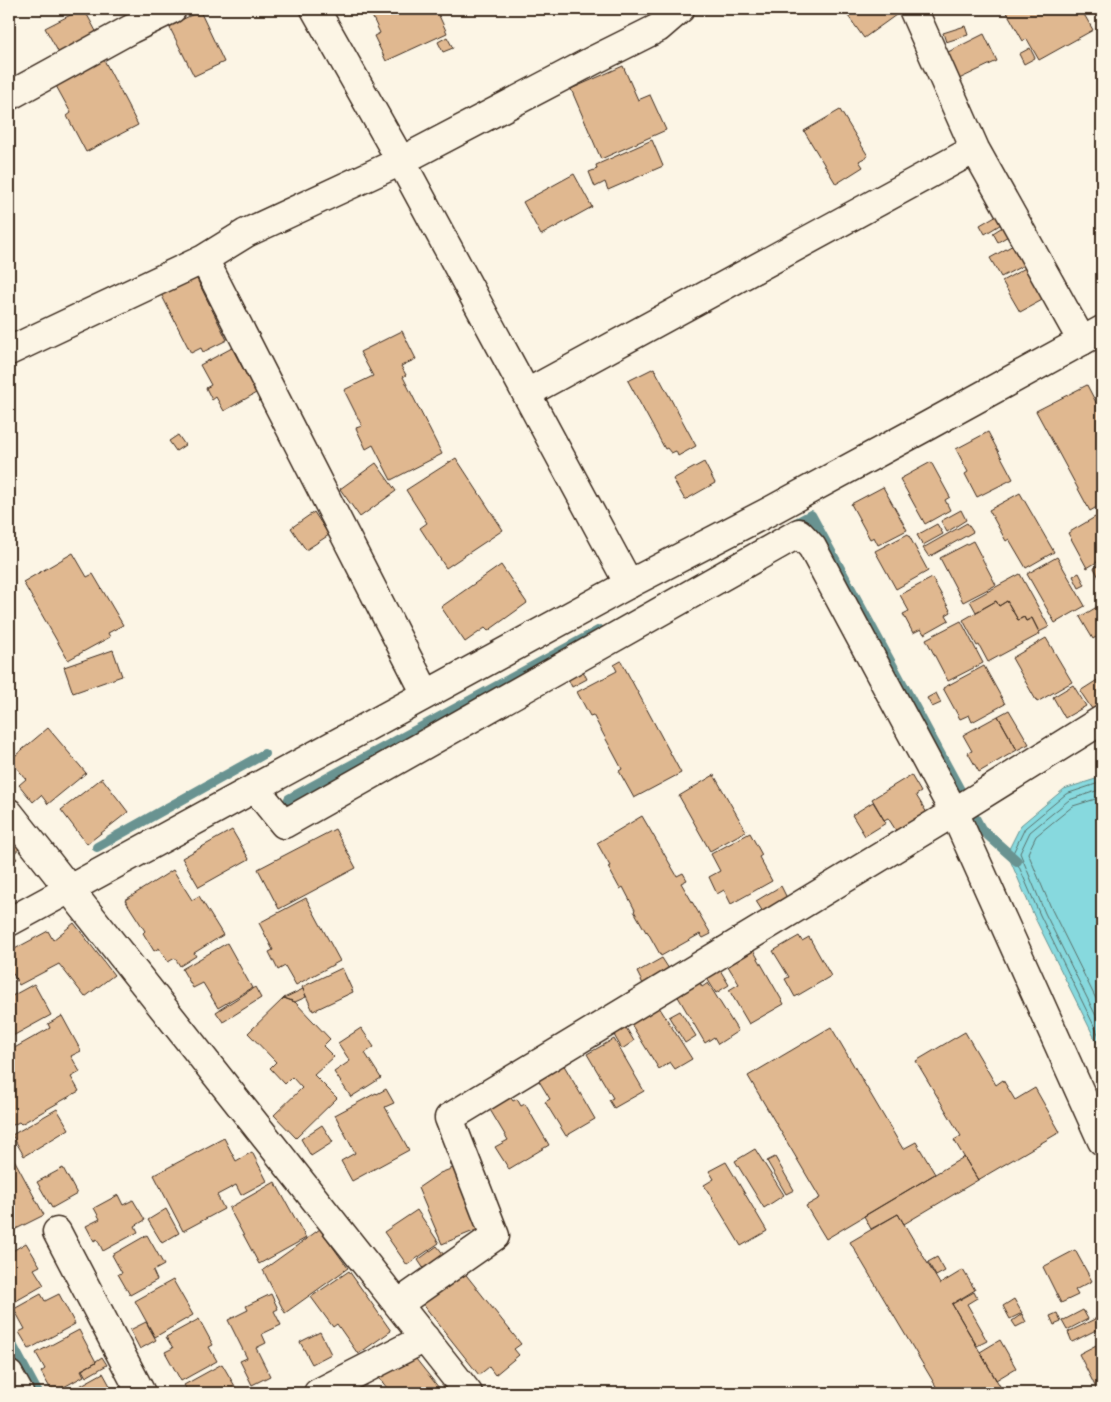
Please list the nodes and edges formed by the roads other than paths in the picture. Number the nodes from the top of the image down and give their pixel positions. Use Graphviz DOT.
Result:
graph roads {
  1 [pos="172,9"];
  2 [pos="315,9"];
  3 [pos="680,9"];
  4 [pos="913,9"];
  5 [pos="9,96"];
  6 [pos="976,149"];
  7 [pos="401,161"];
  8 [pos="204,259"];
  9 [pos="1092,335"];
  10 [pos="9,351"];
  11 [pos="527,394"];
  12 [pos="629,584"];
  13 [pos="426,694"];
  14 [pos="1102,720"];
  15 [pos="255,788"];
  16 [pos="963,806"];
  17 [pos="9,813"];
  18 [pos="69,888"];
  19 [pos="9,922"];
  20 [pos="1102,1140"];
  21 [pos="57,1232"];
  22 [pos="398,1304"];
  23 [pos="425,1338"];
  24 [pos="9,1375"];
  25 [pos="19,1393"];
  26 [pos="141,1393"];
  27 [pos="318,1393"];
  28 [pos="468,1393"];
  1 -- 5 [label="street"];
  2 -- 7 [label="street"];
  3 -- 7 [label="street"];
  4 -- 6 [label="street"];
  6 -- 9 [label="street"];
  6 -- 11 [label="street"];
  7 -- 8 [label="street"];
  7 -- 11 [label="street"];
  8 -- 10 [label="street"];
  8 -- 13 [label="street"];
  9 -- 12 [label="street"];
  11 -- 12 [label="street"];
  12 -- 13 [label="street"];
  13 -- 15 [label="street"];
  14 -- 16 [label="street"];
  15 -- 16 [label="street"];
  15 -- 18 [label="street"];
  16 -- 20 [label="street"];
  16 -- 22 [label="street"];
  17 -- 18 [label="street"];
  18 -- 19 [label="street"];
  18 -- 22 [label="street"];
  21 -- 26 [label="street"];
  22 -- 23 [label="street"];
  23 -- 27 [label="street"];
  23 -- 28 [label="street"];
  24 -- 25 [label="street"];
}
